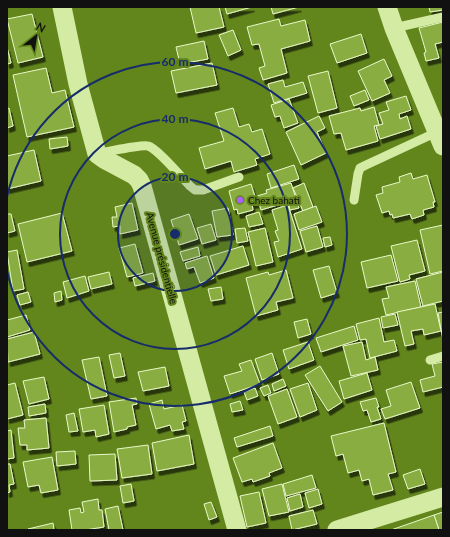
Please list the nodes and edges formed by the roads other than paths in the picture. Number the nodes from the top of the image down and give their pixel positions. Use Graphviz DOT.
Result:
graph roads {
  1 [pos="62,7"];
  2 [pos="387,7"];
  3 [pos="443,17"];
  4 [pos="394,28"];
  5 [pos="437,127"];
  6 [pos="97,154"];
  7 [pos="239,177"];
  8 [pos="354,200"];
  9 [pos="443,356"];
  10 [pos="430,360"];
  11 [pos="443,497"];
  12 [pos="237,530"];
  13 [pos="337,530"];
  1 -- 6 [label="street"];
  2 -- 4 [label="street"];
  3 -- 4 [label="lane"];
  4 -- 5 [label="street"];
  5 -- 8 [label="lane"];
  6 -- 7 [label="lane"];
  6 -- 12 [label="street, Avenue présidentielle"];
  9 -- 10 [label="lane"];
  11 -- 13 [label="street"];
}
